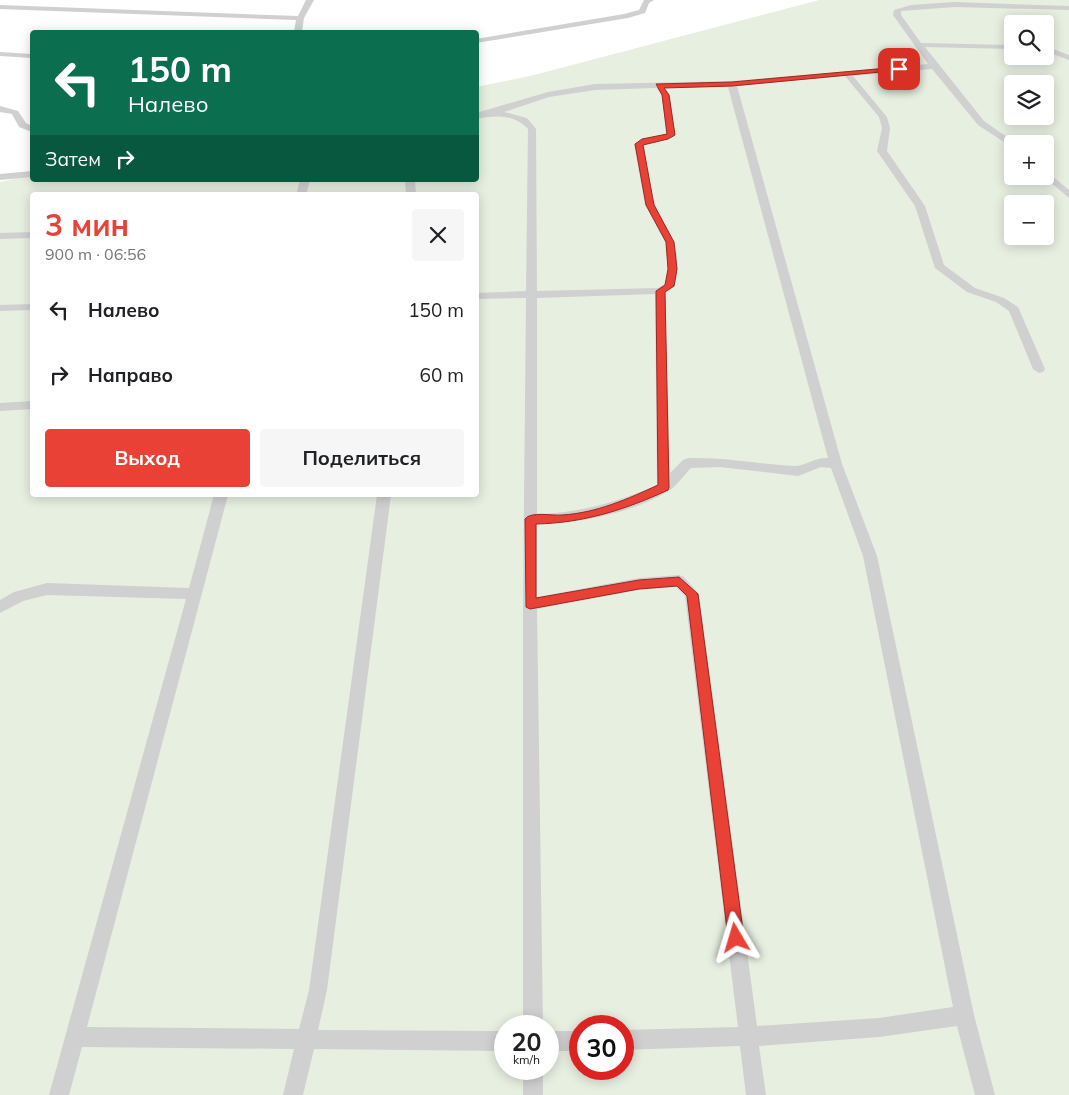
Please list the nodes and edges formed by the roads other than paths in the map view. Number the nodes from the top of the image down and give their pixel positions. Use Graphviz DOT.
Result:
graph roads {
  1 [pos="310,0"];
  2 [pos="650,0"];
  3 [pos="940,2"];
  4 [pos="0,7"];
  5 [pos="1069,8"];
  6 [pos="300,18"];
  7 [pos="298,30"];
  8 [pos="479,40"];
  9 [pos="920,45"];
  10 [pos="1004,47"];
  11 [pos="1054,48"];
  12 [pos="1069,48"];
  13 [pos="1054,52"];
  14 [pos="0,54"];
  15 [pos="30,56"];
  16 [pos="1069,58"];
  17 [pos="934,66"];
  18 [pos="847,74"];
  19 [pos="732,84"];
  20 [pos="658,86"];
  21 [pos="0,109"];
  22 [pos="496,112"];
  23 [pos="479,115"];
  24 [pos="30,127"];
  25 [pos="1004,138"];
  26 [pos="30,174"];
  27 [pos="0,177"];
  28 [pos="1054,181"];
  29 [pos="1069,195"];
  30 [pos="30,235"];
  31 [pos="0,236"];
  32 [pos="660,291"];
  33 [pos="530,294"];
  34 [pos="479,296"];
  35 [pos="30,307"];
  36 [pos="0,308"];
  37 [pos="1039,369"];
  38 [pos="30,405"];
  39 [pos="0,407"];
  40 [pos="836,464"];
  41 [pos="664,488"];
  42 [pos="220,497"];
  43 [pos="384,497"];
  44 [pos="530,519"];
  45 [pos="194,594"];
  46 [pos="530,604"];
  47 [pos="0,607"];
  48 [pos="533,1015"];
  49 [pos="964,1016"];
  50 [pos="76,1036"];
  51 [pos="748,1037"];
  52 [pos="306,1039"];
  53 [pos="634,1040"];
  54 [pos="494,1041"];
  55 [pos="533,1080"];
  56 [pos="59,1095"];
  57 [pos="293,1095"];
  58 [pos="533,1095"];
  59 [pos="756,1095"];
  60 [pos="985,1095"];
  1 -- 6 [label="street"];
  2 -- 8 [label="street"];
  3 -- 5 [label="street"];
  3 -- 9 [label="street"];
  4 -- 6 [label="street"];
  6 -- 7 [label="street"];
  9 -- 10 [label="street"];
  9 -- 17 [label="street"];
  11 -- 12 [label="street"];
  13 -- 16 [label="street"];
  14 -- 15 [label="street"];
  17 -- 18 [label="street"];
  17 -- 25 [label="street"];
  18 -- 19 [label="street"];
  18 -- 37 [label="street"];
  19 -- 20 [label="street"];
  19 -- 40 [label="street"];
  20 -- 22 [label="street"];
  20 -- 32 [label="street"];
  21 -- 24 [label="street"];
  22 -- 23 [label="street"];
  22 -- 33 [label="street"];
  26 -- 27 [label="street"];
  28 -- 29 [label="street"];
  30 -- 31 [label="street"];
  32 -- 33 [label="street"];
  32 -- 41 [label="street"];
  33 -- 34 [label="street"];
  33 -- 44 [label="street"];
  35 -- 36 [label="street"];
  38 -- 39 [label="street"];
  40 -- 41 [label="street"];
  40 -- 49 [label="street"];
  41 -- 44 [label="street"];
  42 -- 45 [label="street"];
  43 -- 52 [label="street"];
  44 -- 46 [label="street"];
  45 -- 47 [label="street"];
  45 -- 50 [label="street"];
  46 -- 48 [label="street"];
  46 -- 51 [label="street"];
  49 -- 51 [label="street"];
  49 -- 60 [label="street"];
  50 -- 52 [label="street"];
  50 -- 56 [label="street"];
  51 -- 53 [label="street"];
  51 -- 59 [label="street"];
  52 -- 54 [label="street"];
  52 -- 57 [label="street"];
  55 -- 58 [label="street"];
}
